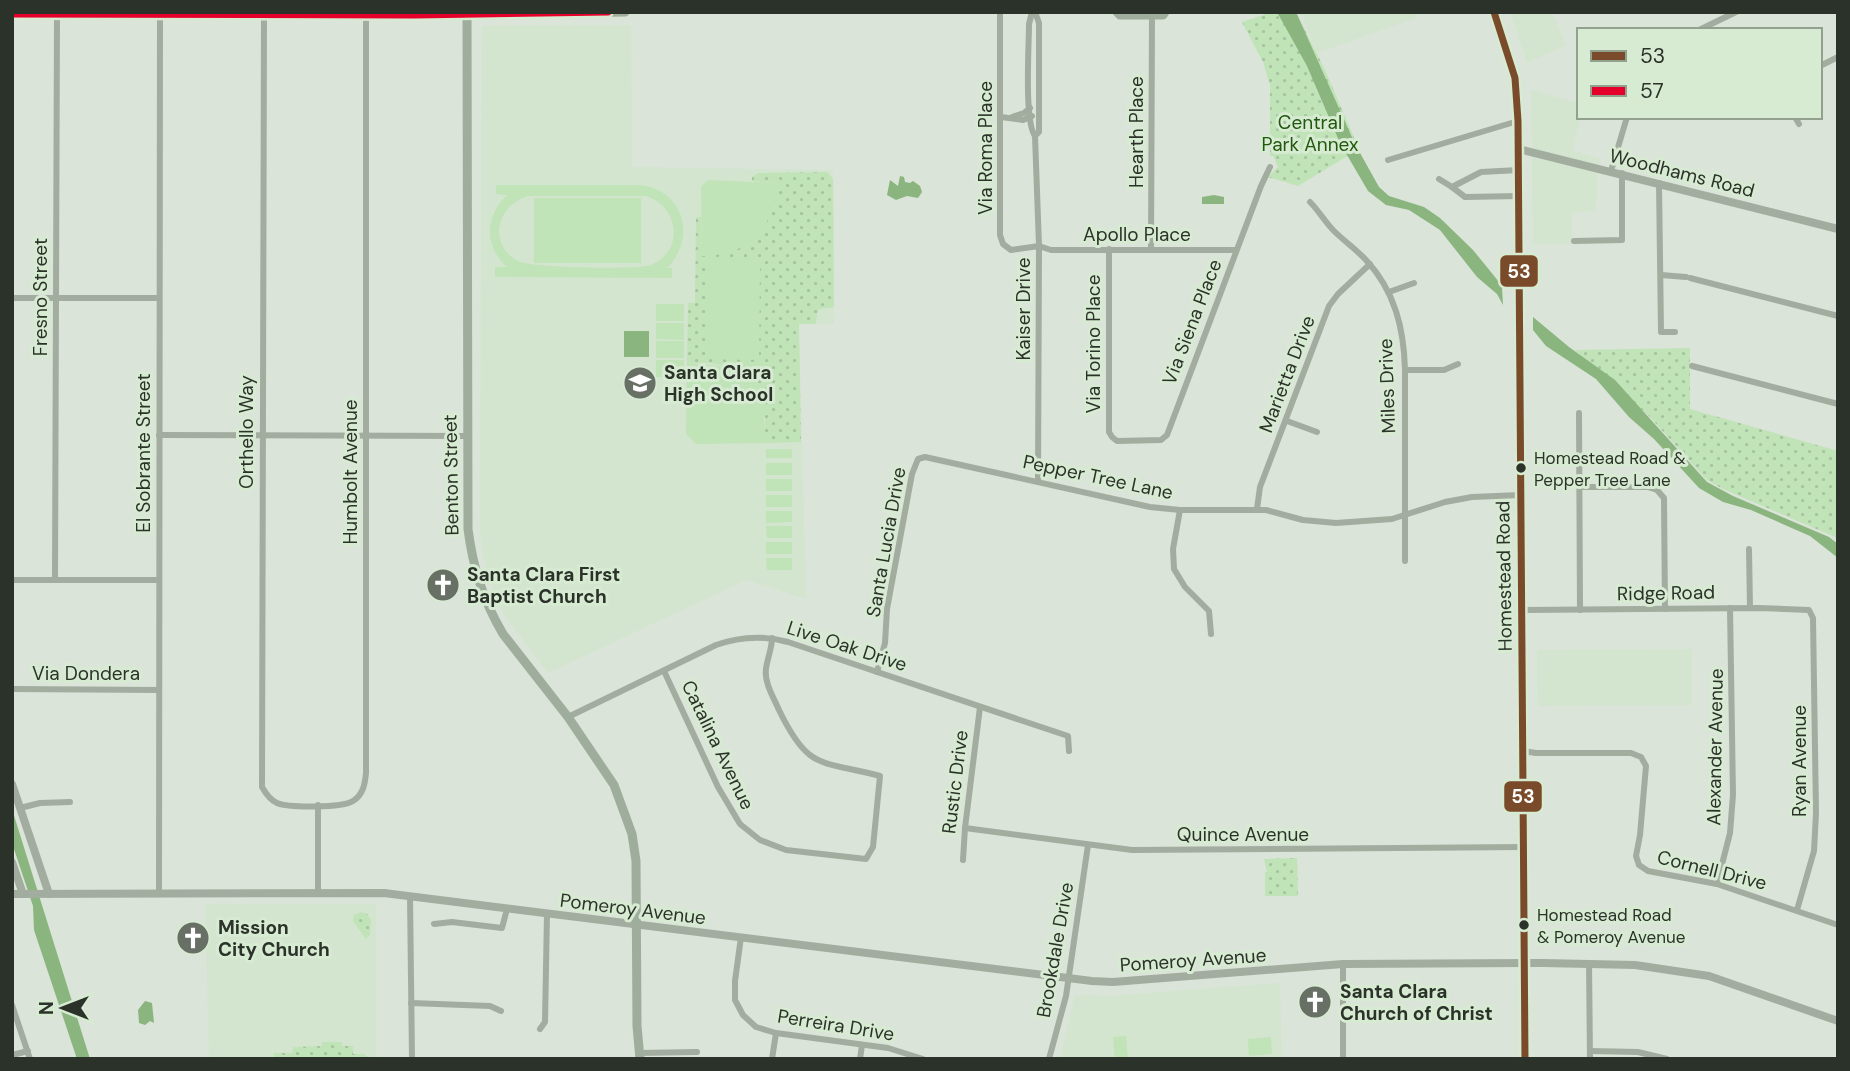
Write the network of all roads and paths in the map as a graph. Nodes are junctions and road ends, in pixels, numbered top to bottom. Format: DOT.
graph roads {
  1 [pos="625,12"];
  2 [pos="1000,12"];
  3 [pos="1034,12"];
  4 [pos="1117,12"];
  5 [pos="1165,12"];
  6 [pos="1494,12"];
  7 [pos="1736,12"];
  8 [pos="13,13"];
  9 [pos="160,13"];
  10 [pos="467,13"];
  11 [pos="57,14"];
  12 [pos="1153,14"];
  13 [pos="264,15"];
  14 [pos="366,15"];
  15 [pos="1722,15"];
  16 [pos="1702,28"];
  17 [pos="1838,57"];
  18 [pos="1822,65"];
  19 [pos="1030,108"];
  20 [pos="1039,112"];
  21 [pos="1001,117"];
  22 [pos="1012,117"];
  23 [pos="1030,117"];
  24 [pos="1626,119"];
  25 [pos="1518,121"];
  26 [pos="1035,136"];
  27 [pos="1518,149"];
  28 [pos="1388,160"];
  29 [pos="1270,167"];
  30 [pos="1519,170"];
  31 [pos="1611,170"];
  32 [pos="1622,173"];
  33 [pos="1438,179"];
  34 [pos="1659,183"];
  35 [pos="1452,187"];
  36 [pos="1519,196"];
  37 [pos="1310,202"];
  38 [pos="1838,229"];
  39 [pos="1574,241"];
  40 [pos="1039,246"];
  41 [pos="1109,250"];
  42 [pos="1151,250"];
  43 [pos="1236,250"];
  44 [pos="1370,264"];
  45 [pos="1661,275"];
  46 [pos="1414,283"];
  47 [pos="1389,292"];
  48 [pos="12,298"];
  49 [pos="56,298"];
  50 [pos="159,298"];
  51 [pos="1838,316"];
  52 [pos="1675,332"];
  53 [pos="1458,364"];
  54 [pos="1692,366"];
  55 [pos="1405,370"];
  56 [pos="1838,404"];
  57 [pos="1578,413"];
  58 [pos="1286,421"];
  59 [pos="1317,432"];
  60 [pos="159,435"];
  61 [pos="262,435"];
  62 [pos="366,435"];
  63 [pos="467,436"];
  64 [pos="1112,437"];
  65 [pos="918,458"];
  66 [pos="1038,481"];
  67 [pos="1580,487"];
  68 [pos="1520,495"];
  69 [pos="1257,509"];
  70 [pos="1180,510"];
  71 [pos="1405,515"];
  72 [pos="1749,549"];
  73 [pos="1405,561"];
  74 [pos="12,580"];
  75 [pos="55,580"];
  76 [pos="159,580"];
  77 [pos="1730,608"];
  78 [pos="1750,608"];
  79 [pos="1665,609"];
  80 [pos="1522,610"];
  81 [pos="1580,610"];
  82 [pos="1809,610"];
  83 [pos="1211,634"];
  84 [pos="772,638"];
  85 [pos="664,671"];
  86 [pos="877,672"];
  87 [pos="12,689"];
  88 [pos="159,690"];
  89 [pos="980,707"];
  90 [pos="568,717"];
  91 [pos="1069,751"];
  92 [pos="1523,751"];
  93 [pos="12,784"];
  94 [pos="71,802"];
  95 [pos="318,805"];
  96 [pos="20,807"];
  97 [pos="965,828"];
  98 [pos="1088,845"];
  99 [pos="1524,847"];
  100 [pos="963,860"];
  101 [pos="12,862"];
  102 [pos="1717,884"];
  103 [pos="12,894"];
  104 [pos="48,894"];
  105 [pos="159,894"];
  106 [pos="318,894"];
  107 [pos="26,895"];
  108 [pos="410,895"];
  109 [pos="507,909"];
  110 [pos="1797,910"];
  111 [pos="547,914"];
  112 [pos="434,924"];
  113 [pos="636,924"];
  114 [pos="1838,925"];
  115 [pos="741,937"];
  116 [pos="1525,963"];
  117 [pos="1589,963"];
  118 [pos="1343,964"];
  119 [pos="1069,980"];
  120 [pos="411,1003"];
  121 [pos="12,1005"];
  122 [pos="501,1011"];
  123 [pos="1838,1021"];
  124 [pos="540,1030"];
  125 [pos="776,1033"];
  126 [pos="862,1045"];
  127 [pos="27,1051"];
  128 [pos="696,1052"];
  129 [pos="12,1055"];
  130 [pos="1590,1055"];
  131 [pos="639,1056"];
  132 [pos="30,1059"];
  133 [pos="412,1059"];
  134 [pos="772,1059"];
  135 [pos="860,1059"];
  136 [pos="923,1059"];
  137 [pos="1049,1059"];
  138 [pos="1343,1059"];
  139 [pos="1525,1059"];
  140 [pos="1667,1059"];
  1 -- 10 [label="main road"];
  2 -- 21 [label="street, Via Roma Place"];
  3 -- 19 [label="street, Kaiser Drive"];
  3 -- 20 [label="street, Kaiser Drive"];
  4 -- 12 [label="main road"];
  5 -- 12 [label="main road"];
  6 -- 25 [label="main road, Homestead Road"];
  7 -- 15 [label="street"];
  8 -- 11 [label="main road"];
  9 -- 11 [label="main road"];
  9 -- 13 [label="main road"];
  9 -- 50 [label="street, El Sobrante Street"];
  10 -- 14 [label="main road"];
  10 -- 63 [label="main road, Benton Street"];
  11 -- 49 [label="street, Fresno Street"];
  12 -- 42 [label="street, Hearth Place"];
  13 -- 14 [label="main road"];
  13 -- 61 [label="street, Orthello Way"];
  14 -- 62 [label="street, Humbolt Avenue"];
  15 -- 16 [label="street"];
  17 -- 18 [label="street"];
  19 -- 22 [label="street"];
  19 -- 23 [label="street, Kaiser Drive"];
  20 -- 23 [label="street"];
  20 -- 26 [label="street, Kaiser Drive"];
  21 -- 22 [label="street"];
  21 -- 40 [label="street, Via Roma Place"];
  22 -- 23 [label="street"];
  23 -- 26 [label="street, Kaiser Drive"];
  24 -- 31 [label="street"];
  25 -- 27 [label="main road, Homestead Road"];
  25 -- 28 [label="street"];
  26 -- 40 [label="street, Kaiser Drive"];
  27 -- 30 [label="main road, Homestead Road"];
  27 -- 31 [label="street, Woodhams Road"];
  29 -- 43 [label="street, Via Siena Place"];
  30 -- 35 [label="street"];
  30 -- 36 [label="main road, Homestead Road"];
  31 -- 32 [label="street, Woodhams Road"];
  32 -- 34 [label="street, Woodhams Road"];
  32 -- 39 [label="street"];
  33 -- 35 [label="street"];
  34 -- 38 [label="street, Woodhams Road"];
  34 -- 45 [label="street"];
  35 -- 36 [label="street"];
  36 -- 68 [label="main road, Homestead Road"];
  37 -- 44 [label="street, Miles Drive"];
  40 -- 41 [label="street, Apollo Place"];
  40 -- 66 [label="street, Kaiser Drive"];
  41 -- 42 [label="street, Apollo Place"];
  41 -- 64 [label="street, Via Torino Place"];
  42 -- 43 [label="street, Apollo Place"];
  43 -- 64 [label="street, Via Siena Place"];
  44 -- 47 [label="street, Miles Drive"];
  44 -- 58 [label="street, Marietta Drive"];
  45 -- 51 [label="street"];
  45 -- 52 [label="street"];
  46 -- 47 [label="street"];
  47 -- 55 [label="street, Miles Drive"];
  48 -- 49 [label="street"];
  49 -- 50 [label="street"];
  49 -- 75 [label="street, Fresno Street"];
  50 -- 60 [label="street, El Sobrante Street"];
  53 -- 55 [label="street"];
  54 -- 56 [label="street"];
  55 -- 71 [label="street, Miles Drive"];
  57 -- 67 [label="street"];
  58 -- 59 [label="street"];
  58 -- 69 [label="street, Marietta Drive"];
  60 -- 61 [label="street"];
  60 -- 76 [label="street, El Sobrante Street"];
  61 -- 62 [label="street"];
  61 -- 95 [label="street, Orthello Way"];
  62 -- 63 [label="street"];
  62 -- 95 [label="street, Humbolt Avenue"];
  63 -- 90 [label="main road, Benton Street"];
  65 -- 66 [label="street, Pepper Tree Lane"];
  65 -- 86 [label="street, Santa Lucia Drive"];
  66 -- 70 [label="street, Pepper Tree Lane"];
  67 -- 79 [label="street"];
  67 -- 81 [label="street"];
  68 -- 71 [label="street, Pepper Tree Lane"];
  68 -- 80 [label="main road, Homestead Road"];
  69 -- 70 [label="street, Pepper Tree Lane"];
  69 -- 71 [label="street, Pepper Tree Lane"];
  70 -- 83 [label="street"];
  71 -- 73 [label="street, Miles Drive"];
  72 -- 78 [label="street"];
  74 -- 75 [label="street"];
  75 -- 76 [label="street"];
  76 -- 88 [label="street, El Sobrante Street"];
  77 -- 78 [label="street, Ridge Road"];
  77 -- 79 [label="street, Ridge Road"];
  77 -- 102 [label="street, Alexander Avenue"];
  78 -- 82 [label="street, Ridge Road"];
  79 -- 81 [label="street, Ridge Road"];
  80 -- 81 [label="street, Ridge Road"];
  80 -- 92 [label="main road, Homestead Road"];
  82 -- 110 [label="street, Ryan Avenue"];
  84 -- 85 [label="street, Live Oak Drive"];
  84 -- 85 [label="street, Catalina Avenue"];
  84 -- 86 [label="street, Live Oak Drive"];
  85 -- 90 [label="street, Live Oak Drive"];
  86 -- 89 [label="street, Live Oak Drive"];
  87 -- 88 [label="street, Via Dondera"];
  88 -- 105 [label="street, El Sobrante Street"];
  89 -- 91 [label="street, Live Oak Drive"];
  89 -- 97 [label="street, Rustic Drive"];
  90 -- 113 [label="main road, Benton Street"];
  92 -- 99 [label="main road, Homestead Road"];
  92 -- 102 [label="street, Cornell Drive"];
  93 -- 96 [label="street"];
  94 -- 96 [label="street"];
  95 -- 106 [label="street"];
  96 -- 104 [label="street"];
  97 -- 98 [label="street, Quince Avenue"];
  97 -- 100 [label="street, Rustic Drive"];
  98 -- 99 [label="street, Quince Avenue"];
  98 -- 119 [label="street, Brookdale Drive"];
  99 -- 116 [label="main road, Homestead Road"];
  101 -- 107 [label="street"];
  102 -- 110 [label="street, Cornell Drive"];
  103 -- 107 [label="street, Pomeroy Avenue"];
  104 -- 105 [label="street, Pomeroy Avenue"];
  104 -- 107 [label="street, Pomeroy Avenue"];
  105 -- 106 [label="street, Pomeroy Avenue"];
  106 -- 108 [label="street, Pomeroy Avenue"];
  108 -- 109 [label="street, Pomeroy Avenue"];
  108 -- 120 [label="street"];
  109 -- 111 [label="street, Pomeroy Avenue"];
  109 -- 112 [label="street"];
  110 -- 114 [label="street, Cornell Drive"];
  111 -- 113 [label="street, Pomeroy Avenue"];
  111 -- 124 [label="street, Pomeroy Avenue"];
  113 -- 115 [label="street, Pomeroy Avenue"];
  113 -- 131 [label="main road, Benton Street"];
  115 -- 119 [label="street, Pomeroy Avenue"];
  115 -- 125 [label="street, Perreira Drive"];
  116 -- 117 [label="street, Pomeroy Avenue"];
  116 -- 118 [label="street, Pomeroy Avenue"];
  116 -- 139 [label="main road, Homestead Road"];
  117 -- 123 [label="street, Pomeroy Avenue"];
  117 -- 130 [label="street"];
  118 -- 119 [label="street, Pomeroy Avenue"];
  118 -- 138 [label="street"];
  119 -- 137 [label="street, Brookdale Drive"];
  120 -- 122 [label="street"];
  120 -- 133 [label="street"];
  121 -- 127 [label="street"];
  125 -- 126 [label="street, Perreira Drive"];
  125 -- 134 [label="street"];
  126 -- 135 [label="street"];
  126 -- 136 [label="street, Perreira Drive"];
  127 -- 129 [label="street"];
  127 -- 132 [label="street"];
  128 -- 131 [label="street"];
  130 -- 140 [label="street"];
}
